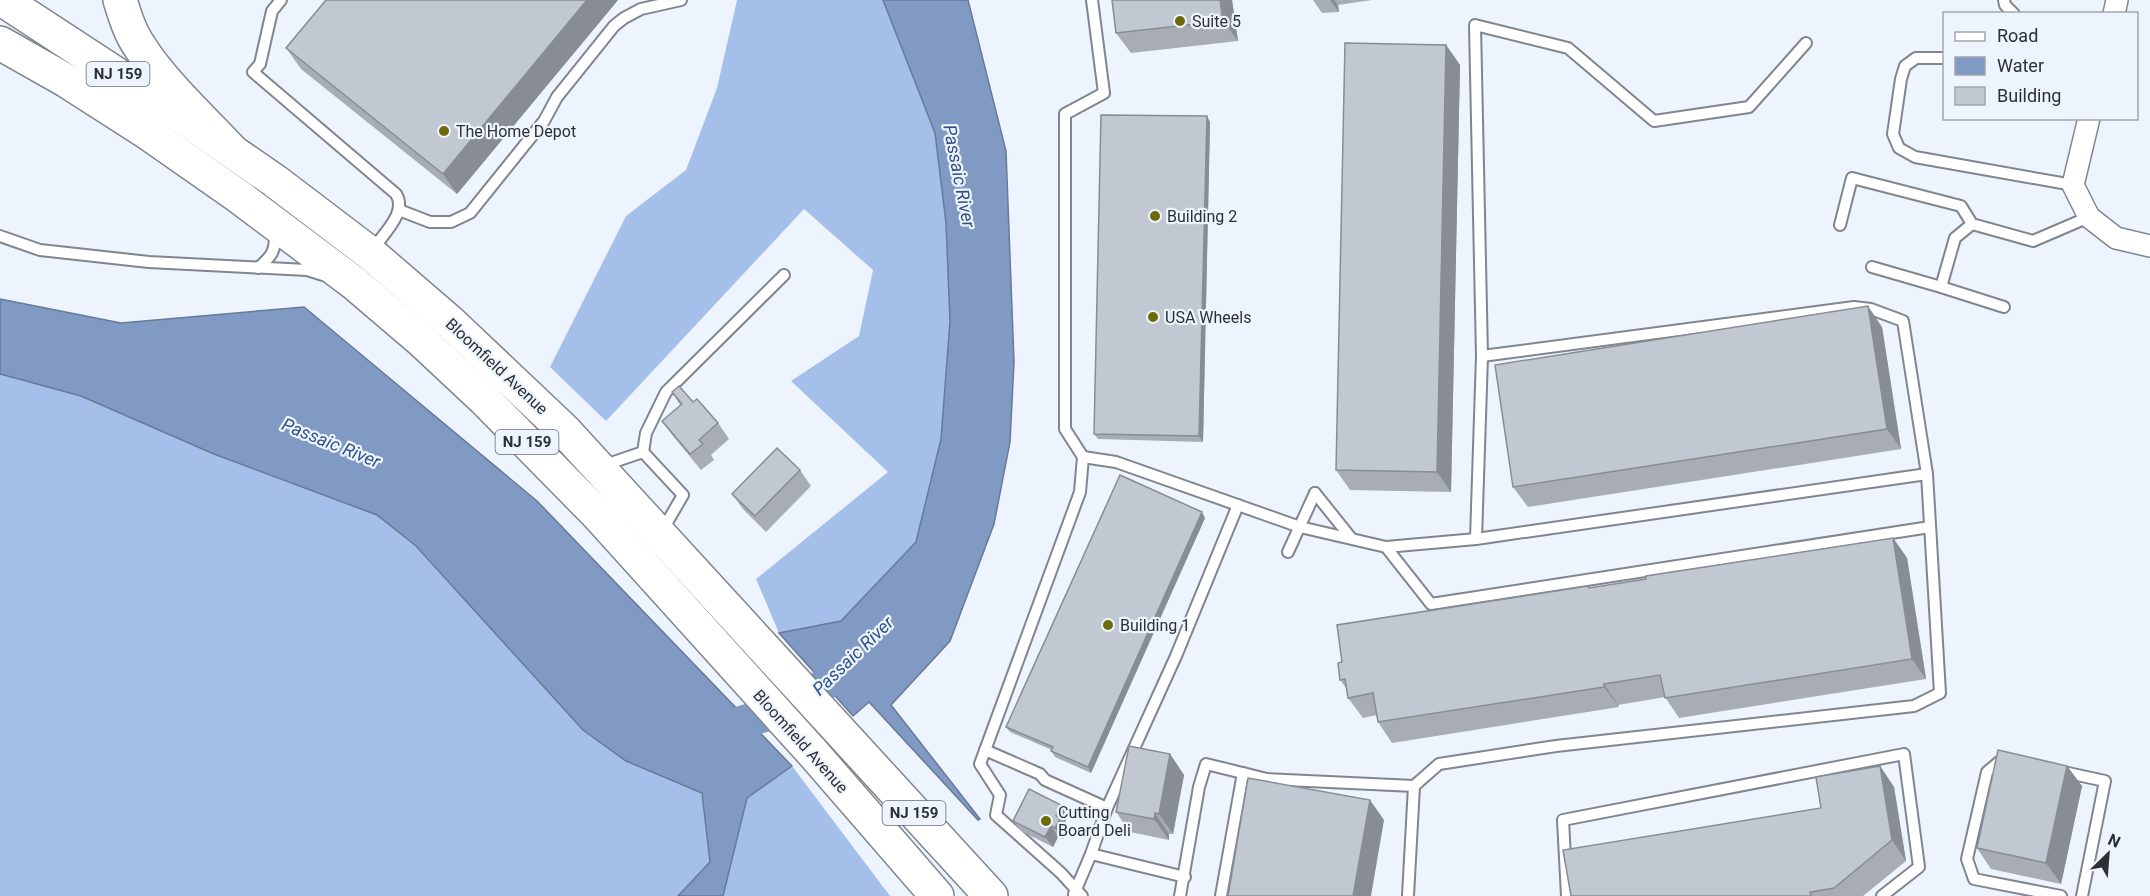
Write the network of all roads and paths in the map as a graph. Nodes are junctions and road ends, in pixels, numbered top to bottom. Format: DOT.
graph roads {
  1 [pos="3,0"];
  2 [pos="120,0"];
  3 [pos="281,0"];
  4 [pos="681,0"];
  5 [pos="1092,0"];
  6 [pos="0,43"];
  7 [pos="1806,43"];
  8 [pos="1943,58"];
  9 [pos="2089,120"];
  10 [pos="232,151"];
  11 [pos="2073,184"];
  12 [pos="399,210"];
  13 [pos="2089,217"];
  14 [pos="270,220"];
  15 [pos="1972,224"];
  16 [pos="1840,225"];
  17 [pos="0,236"];
  18 [pos="2150,246"];
  19 [pos="370,254"];
  20 [pos="258,267"];
  21 [pos="1872,267"];
  22 [pos="784,275"];
  23 [pos="354,283"];
  24 [pos="1941,287"];
  25 [pos="2004,307"];
  26 [pos="1482,356"];
  27 [pos="643,452"];
  28 [pos="1083,457"];
  29 [pos="599,467"];
  30 [pos="1927,474"];
  31 [pos="1238,505"];
  32 [pos="1300,527"];
  33 [pos="1930,527"];
  34 [pos="660,534"];
  35 [pos="1351,538"];
  36 [pos="1476,539"];
  37 [pos="1386,547"];
  38 [pos="1288,552"];
  39 [pos="985,750"];
  40 [pos="2013,761"];
  41 [pos="2047,768"];
  42 [pos="1243,773"];
  43 [pos="1414,786"];
  44 [pos="1107,808"];
  45 [pos="1091,854"];
  46 [pos="1185,877"];
  47 [pos="1077,894"];
  48 [pos="936,896"];
  49 [pos="991,896"];
  50 [pos="1180,896"];
  51 [pos="1221,896"];
  52 [pos="1408,896"];
  53 [pos="1567,896"];
  54 [pos="1882,896"];
  55 [pos="2061,896"];
  56 [pos="2082,896"];
  1 -- 10 [label="main road, Bloomfield Avenue / NJ 159"];
  2 -- 10 [label="main road"];
  3 -- 12 [label="lane"];
  4 -- 12 [label="lane"];
  5 -- 28 [label="lane"];
  6 -- 14 [label="main road, Bloomfield Avenue / NJ 159"];
  7 -- 26 [label="lane"];
  8 -- 11 [label="lane"];
  9 -- 11 [label="street"];
  10 -- 19 [label="main road, Bloomfield Avenue / NJ 159"];
  11 -- 13 [label="street"];
  12 -- 19 [label="lane"];
  13 -- 15 [label="lane"];
  13 -- 18 [label="street"];
  14 -- 20 [label="lane"];
  14 -- 23 [label="main road, Bloomfield Avenue / NJ 159"];
  15 -- 16 [label="lane"];
  15 -- 24 [label="lane"];
  17 -- 20 [label="lane"];
  19 -- 23 [label="main road"];
  19 -- 29 [label="main road, Bloomfield Avenue / NJ 159"];
  20 -- 23 [label="lane"];
  21 -- 24 [label="lane"];
  22 -- 27 [label="lane"];
  23 -- 48 [label="main road, Bloomfield Avenue / NJ 159"];
  24 -- 25 [label="lane"];
  26 -- 30 [label="lane"];
  26 -- 36 [label="lane"];
  27 -- 29 [label="lane"];
  27 -- 34 [label="lane"];
  28 -- 31 [label="lane"];
  28 -- 39 [label="lane"];
  29 -- 34 [label="main road, Bloomfield Avenue / NJ 159"];
  30 -- 33 [label="lane"];
  30 -- 36 [label="lane"];
  31 -- 32 [label="lane"];
  31 -- 44 [label="lane"];
  32 -- 35 [label="lane"];
  32 -- 35 [label="lane"];
  32 -- 38 [label="lane"];
  33 -- 37 [label="lane"];
  33 -- 43 [label="lane"];
  34 -- 49 [label="main road, Bloomfield Avenue / NJ 159"];
  35 -- 37 [label="lane"];
  36 -- 37 [label="lane"];
  39 -- 44 [label="lane"];
  39 -- 47 [label="lane"];
  40 -- 55 [label="lane"];
  41 -- 56 [label="lane"];
  42 -- 43 [label="lane"];
  42 -- 46 [label="lane"];
  42 -- 51 [label="lane"];
  43 -- 52 [label="lane"];
  44 -- 45 [label="lane"];
  45 -- 46 [label="lane"];
  45 -- 47 [label="lane"];
  46 -- 50 [label="lane"];
  53 -- 54 [label="lane"];
}
